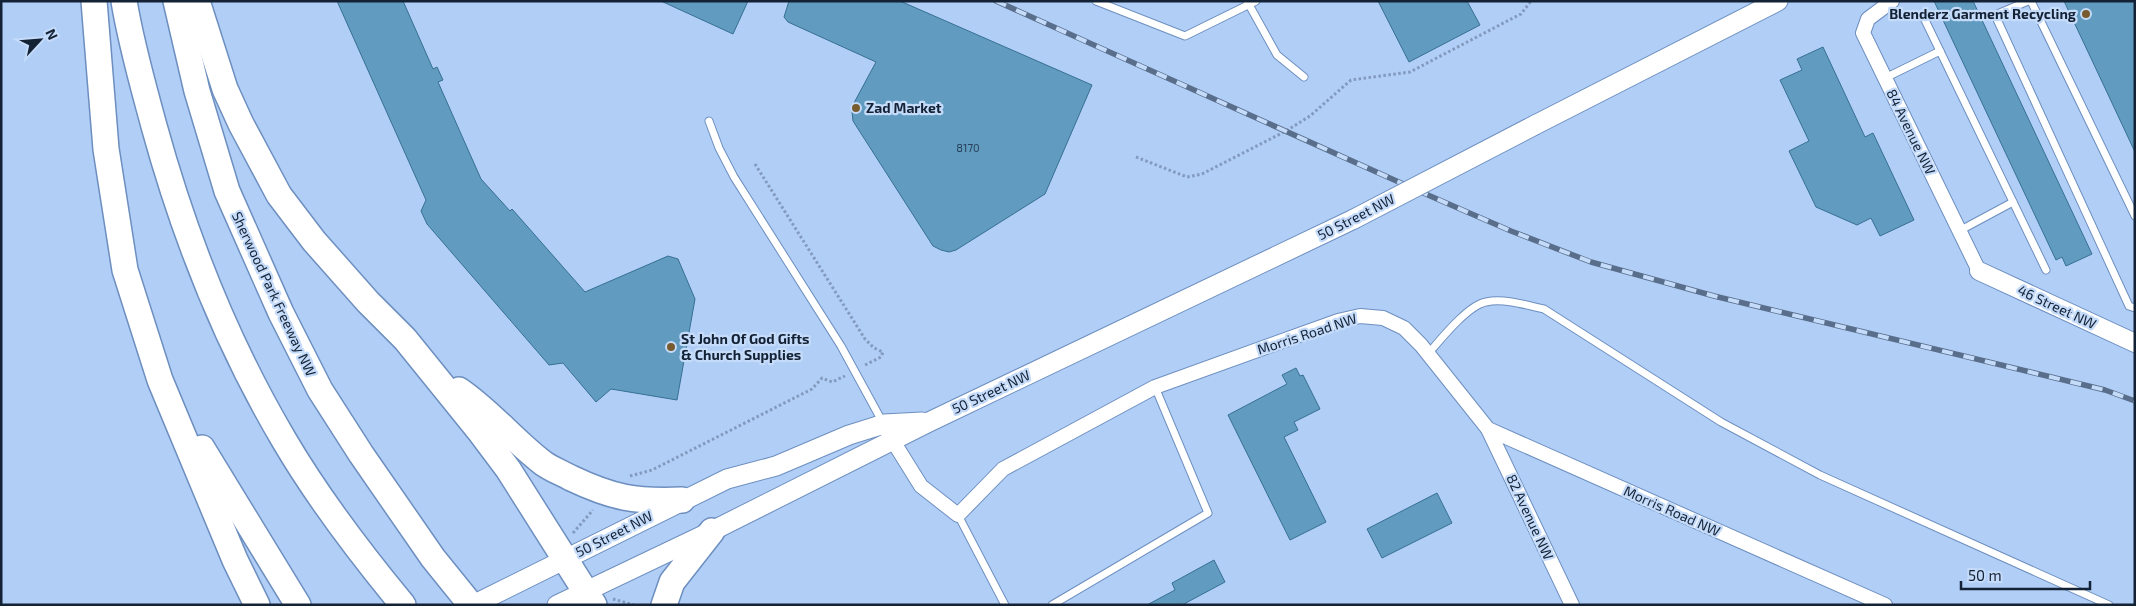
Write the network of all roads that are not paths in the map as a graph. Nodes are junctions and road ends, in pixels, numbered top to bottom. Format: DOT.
graph roads {
  1 [pos="94,1"];
  2 [pos="124,1"];
  3 [pos="176,1"];
  4 [pos="198,1"];
  5 [pos="1096,1"];
  6 [pos="1256,1"];
  7 [pos="1778,1"];
  8 [pos="1892,1"];
  9 [pos="2029,1"];
  10 [pos="1248,3"];
  11 [pos="1924,18"];
  12 [pos="1940,51"];
  13 [pos="1304,77"];
  14 [pos="1885,78"];
  15 [pos="709,121"];
  16 [pos="2012,202"];
  17 [pos="2135,216"];
  18 [pos="1959,231"];
  19 [pos="2046,270"];
  20 [pos="1978,271"];
  21 [pos="2135,308"];
  22 [pos="2135,343"];
  23 [pos="1428,354"];
  24 [pos="431,371"];
  25 [pos="160,380"];
  26 [pos="1155,386"];
  27 [pos="1488,429"];
  28 [pos="888,432"];
  29 [pos="682,500"];
  30 [pos="958,515"];
  31 [pos="712,531"];
  32 [pos="564,559"];
  33 [pos="589,598"];
  34 [pos="258,605"];
  35 [pos="298,605"];
  36 [pos="404,605"];
  37 [pos="472,605"];
  38 [pos="557,605"];
  39 [pos="664,605"];
  40 [pos="1005,605"];
  41 [pos="1052,605"];
  42 [pos="1572,605"];
  43 [pos="1884,605"];
  44 [pos="2109,605"];
  1 -- 25 [label="highway"];
  2 -- 36 [label="highway"];
  3 -- 37 [label="highway, Sherwood Park Freeway NW"];
  4 -- 24 [label="highway"];
  5 -- 10 [label="lane"];
  6 -- 10 [label="lane"];
  7 -- 28 [label="main road, 50 Street NW, bridge"];
  8 -- 14 [label="street, 84 Avenue NW"];
  9 -- 17 [label="lane"];
  9 -- 21 [label="lane"];
  10 -- 13 [label="lane"];
  11 -- 12 [label="lane"];
  12 -- 14 [label="lane"];
  12 -- 16 [label="lane"];
  14 -- 18 [label="street, 84 Avenue NW"];
  15 -- 28 [label="lane"];
  16 -- 18 [label="lane"];
  16 -- 19 [label="lane"];
  18 -- 20 [label="street, 84 Avenue NW"];
  20 -- 22 [label="street, 46 Street NW"];
  23 -- 26 [label="street, Morris Road NW"];
  23 -- 27 [label="street, Morris Road NW"];
  23 -- 44 [label="lane"];
  24 -- 29 [label="highway"];
  24 -- 32 [label="highway"];
  25 -- 34 [label="highway"];
  25 -- 35 [label="highway"];
  26 -- 30 [label="street, Morris Road NW"];
  26 -- 41 [label="lane"];
  27 -- 42 [label="street, 82 Avenue NW"];
  27 -- 43 [label="street, Morris Road NW"];
  28 -- 29 [label="main road, 50 Street NW"];
  28 -- 30 [label="street"];
  28 -- 31 [label="main road, 50 Street NW"];
  29 -- 32 [label="main road, 50 Street NW"];
  30 -- 40 [label="lane"];
  31 -- 33 [label="main road, 50 Street NW"];
  31 -- 39 [label="highway"];
  32 -- 33 [label="highway"];
  32 -- 37 [label="main road, 50 Street NW"];
  33 -- 38 [label="main road, 50 Street NW"];
}
